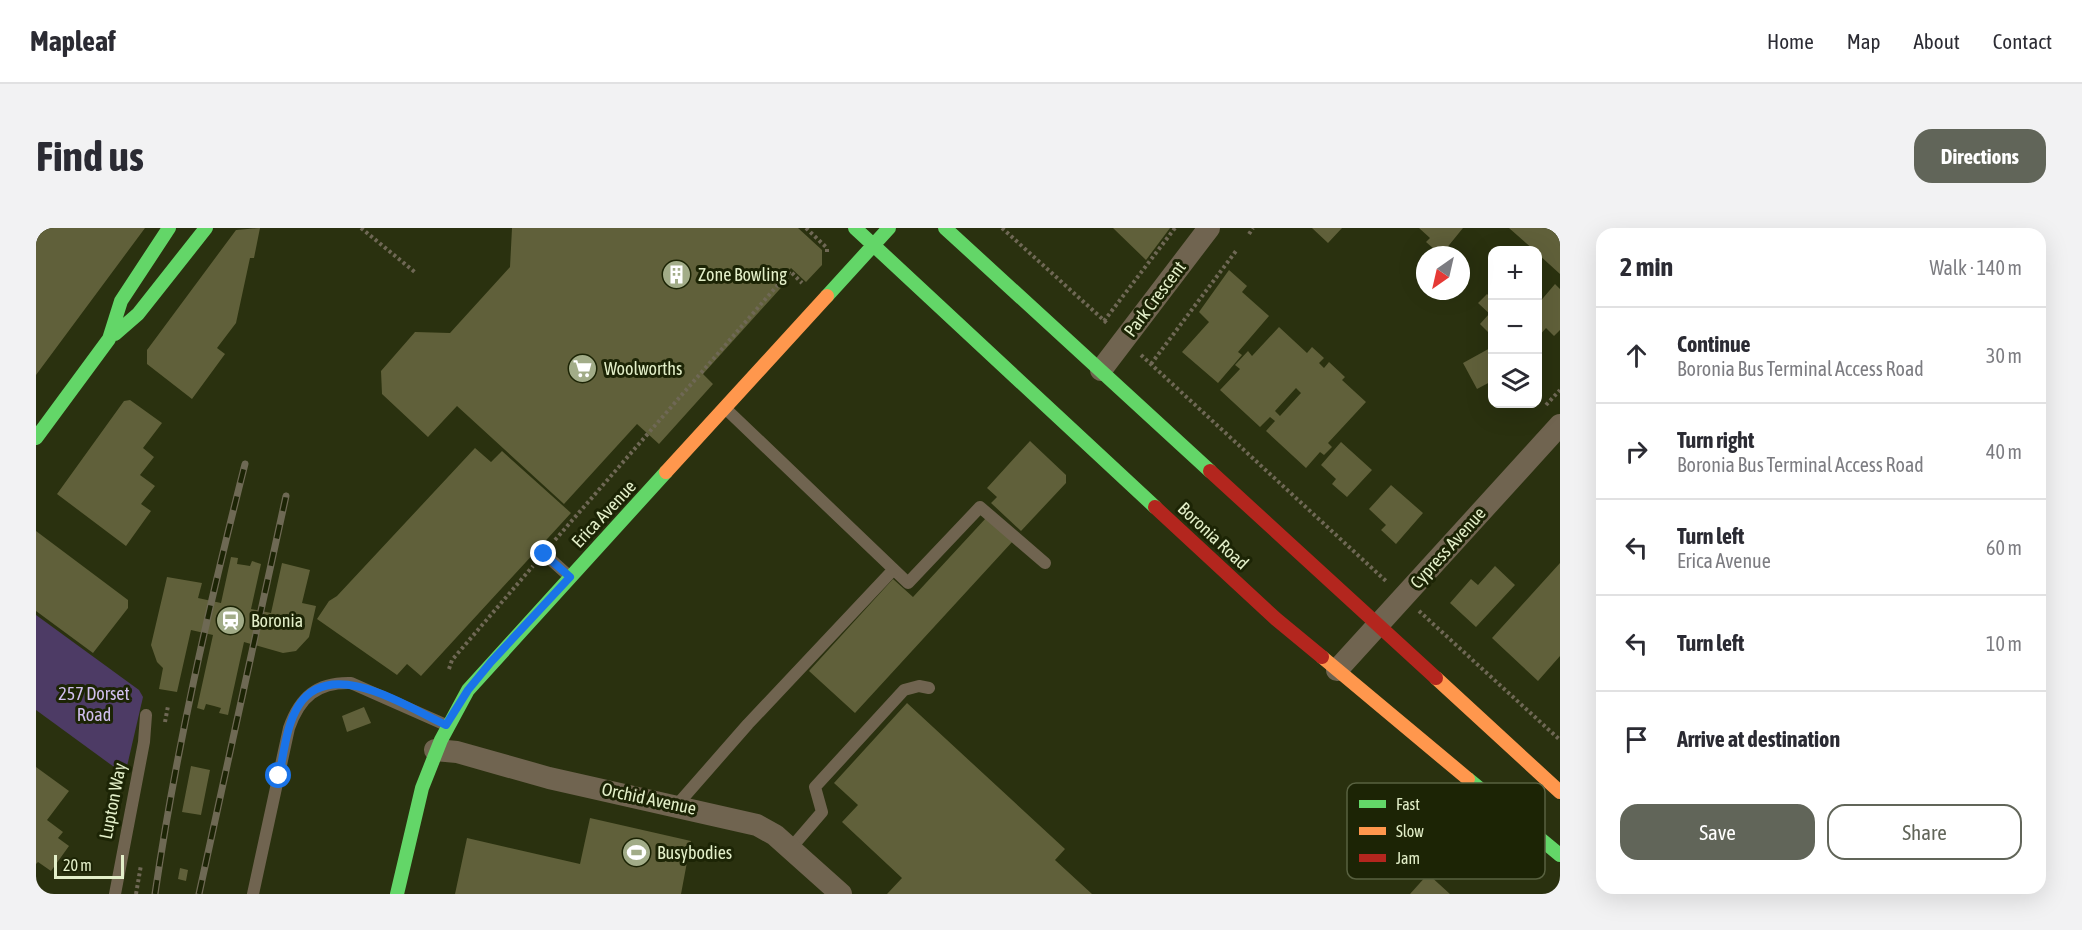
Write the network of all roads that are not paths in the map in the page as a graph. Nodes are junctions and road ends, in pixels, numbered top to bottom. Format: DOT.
graph roads {
  1 [pos="169,228"];
  2 [pos="206,228"];
  3 [pos="855,228"];
  4 [pos="889,228"];
  5 [pos="945,228"];
  6 [pos="1209,228"];
  7 [pos="873,244"];
  8 [pos="109,339"];
  9 [pos="1101,370"];
  10 [pos="725,408"];
  11 [pos="1560,425"];
  12 [pos="36,438"];
  13 [pos="541,551"];
  14 [pos="1045,563"];
  15 [pos="893,570"];
  16 [pos="570,577"];
  17 [pos="1377,626"];
  18 [pos="1337,670"];
  19 [pos="929,688"];
  20 [pos="146,715"];
  21 [pos="446,725"];
  22 [pos="435,750"];
  23 [pos="1473,783"];
  24 [pos="1560,792"];
  25 [pos="677,805"];
  26 [pos="1545,843"];
  27 [pos="791,848"];
  28 [pos="1560,855"];
  29 [pos="115,894"];
  30 [pos="253,894"];
  31 [pos="397,894"];
  32 [pos="841,894"];
  1 -- 8 [label="main road"];
  2 -- 8 [label="main road"];
  3 -- 7 [label="main road, Boronia Road"];
  4 -- 7 [label="main road, Erica Avenue"];
  5 -- 9 [label="main road"];
  6 -- 9 [label="street, Park Crescent"];
  7 -- 10 [label="main road, Erica Avenue"];
  7 -- 18 [label="main road, Boronia Road"];
  8 -- 12 [label="main road"];
  9 -- 17 [label="main road"];
  10 -- 15 [label="lane"];
  10 -- 16 [label="main road, Erica Avenue"];
  11 -- 17 [label="street, Cypress Avenue"];
  13 -- 16 [label="lane"];
  14 -- 15 [label="lane"];
  15 -- 25 [label="lane"];
  16 -- 21 [label="main road, Erica Avenue"];
  17 -- 18 [label="street, Cypress Avenue"];
  17 -- 24 [label="main road"];
  18 -- 23 [label="main road, Boronia Road"];
  19 -- 27 [label="lane"];
  20 -- 29 [label="lane, Lupton Way"];
  21 -- 22 [label="main road, Erica Avenue"];
  21 -- 30 [label="lane"];
  22 -- 25 [label="street, Orchid Avenue"];
  22 -- 31 [label="main road, Erica Avenue"];
  25 -- 27 [label="street, Orchid Avenue"];
  26 -- 28 [label="main road, Boronia Road"];
  27 -- 32 [label="street, Orchid Avenue"];
}
